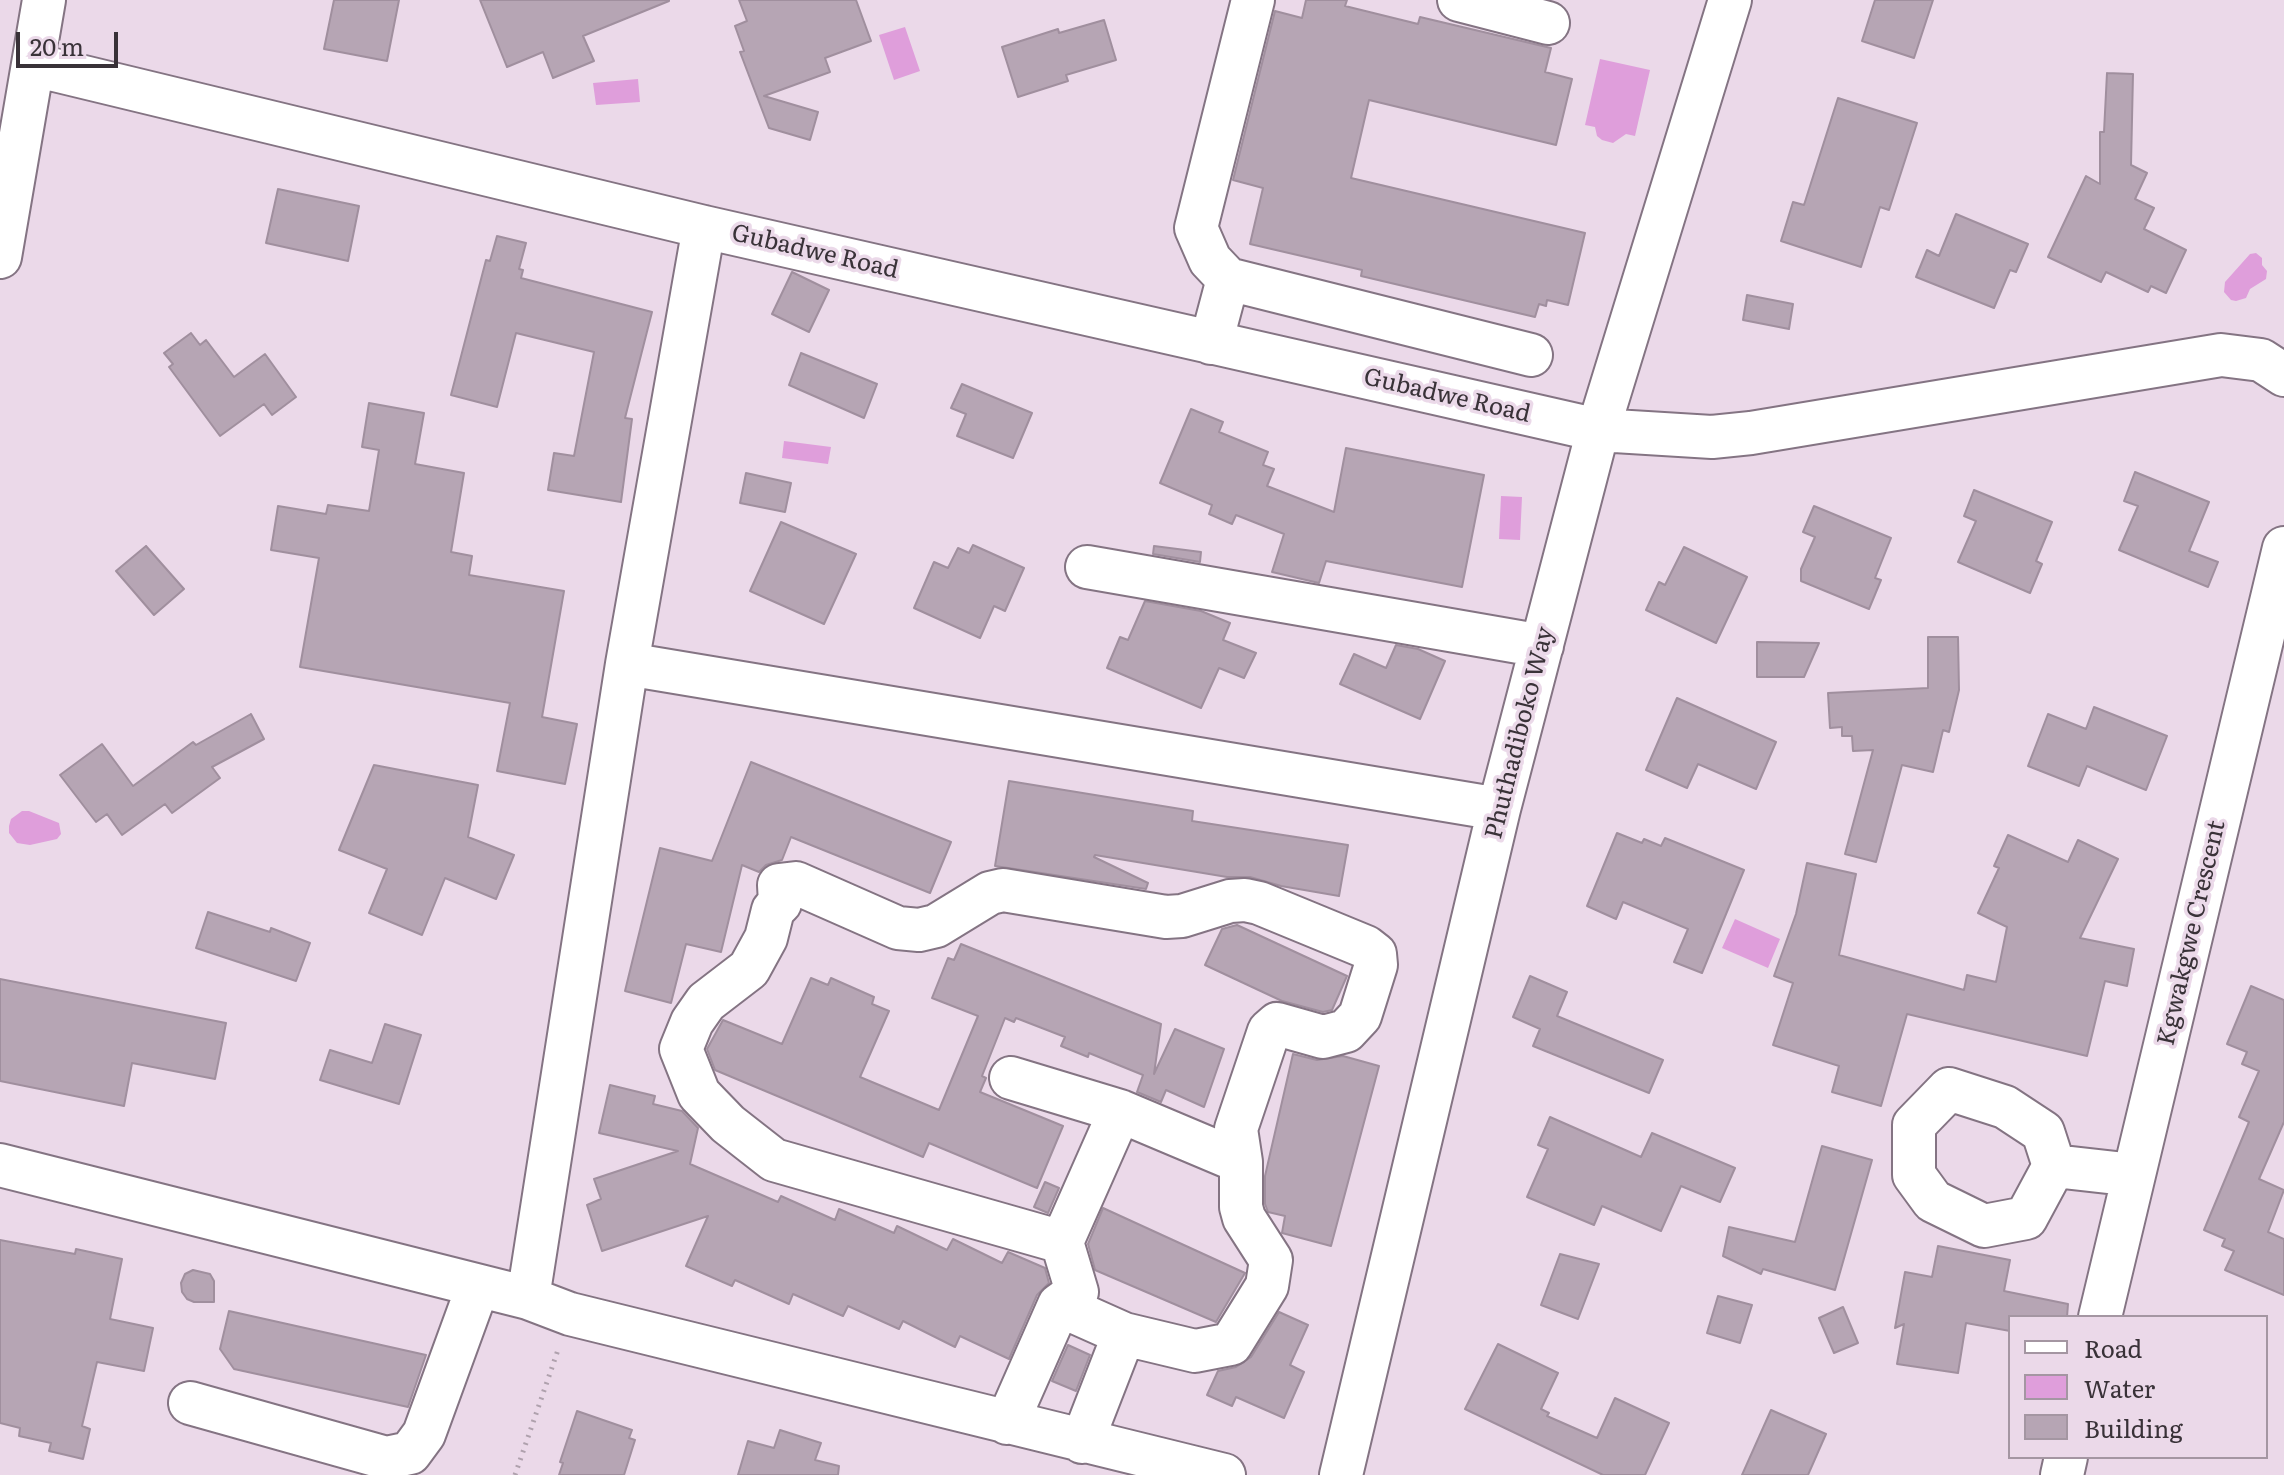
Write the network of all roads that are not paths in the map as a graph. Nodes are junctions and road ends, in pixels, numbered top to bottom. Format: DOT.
graph roads {
  1 [pos="44,0"];
  2 [pos="1253,0"];
  3 [pos="1459,0"];
  4 [pos="1730,0"];
  5 [pos="1548,23"];
  6 [pos="34,65"];
  7 [pos="704,227"];
  8 [pos="0,257"];
  9 [pos="1228,279"];
  10 [pos="1211,343"];
  11 [pos="1531,355"];
  12 [pos="2284,375"];
  13 [pos="1598,430"];
  14 [pos="2284,548"];
  15 [pos="1087,567"];
  16 [pos="1542,646"];
  17 [pos="627,664"];
  18 [pos="1499,809"];
  19 [pos="1011,1078"];
  20 [pos="1120,1111"];
  21 [pos="1241,1162"];
  22 [pos="0,1165"];
  23 [pos="2054,1166"];
  24 [pos="2134,1175"];
  25 [pos="1062,1242"];
  26 [pos="478,1286"];
  27 [pos="528,1298"];
  28 [pos="1059,1305"];
  29 [pos="2100,1315"];
  30 [pos="1124,1334"];
  31 [pos="190,1403"];
  32 [pos="1007,1423"];
  33 [pos="1082,1442"];
  34 [pos="1224,1475"];
  35 [pos="1341,1475"];
  1 -- 6 [label="street"];
  2 -- 9 [label="street"];
  3 -- 5 [label="street"];
  4 -- 13 [label="street, Phuthadiboko Way"];
  6 -- 7 [label="street, Gubadwe Road"];
  6 -- 8 [label="street"];
  7 -- 10 [label="street, Gubadwe Road"];
  7 -- 17 [label="street"];
  9 -- 10 [label="street"];
  9 -- 11 [label="street"];
  10 -- 13 [label="street, Gubadwe Road"];
  12 -- 13 [label="street"];
  13 -- 16 [label="street, Phuthadiboko Way"];
  14 -- 24 [label="street, Kgwakgwe Crescent"];
  15 -- 16 [label="street"];
  16 -- 18 [label="street, Phuthadiboko Way"];
  17 -- 18 [label="street"];
  17 -- 27 [label="street"];
  18 -- 35 [label="street, Phuthadiboko Way"];
  19 -- 20 [label="street"];
  20 -- 21 [label="street"];
  20 -- 25 [label="street"];
  21 -- 25 [label="street"];
  21 -- 30 [label="street"];
  22 -- 26 [label="street"];
  23 -- 24 [label="street"];
  24 -- 29 [label="street, Kgwakgwe Crescent"];
  25 -- 28 [label="street"];
  26 -- 27 [label="street"];
  26 -- 31 [label="street"];
  27 -- 32 [label="street"];
  28 -- 30 [label="street"];
  28 -- 32 [label="street"];
  30 -- 33 [label="street"];
  32 -- 33 [label="street"];
  33 -- 34 [label="street"];
}
